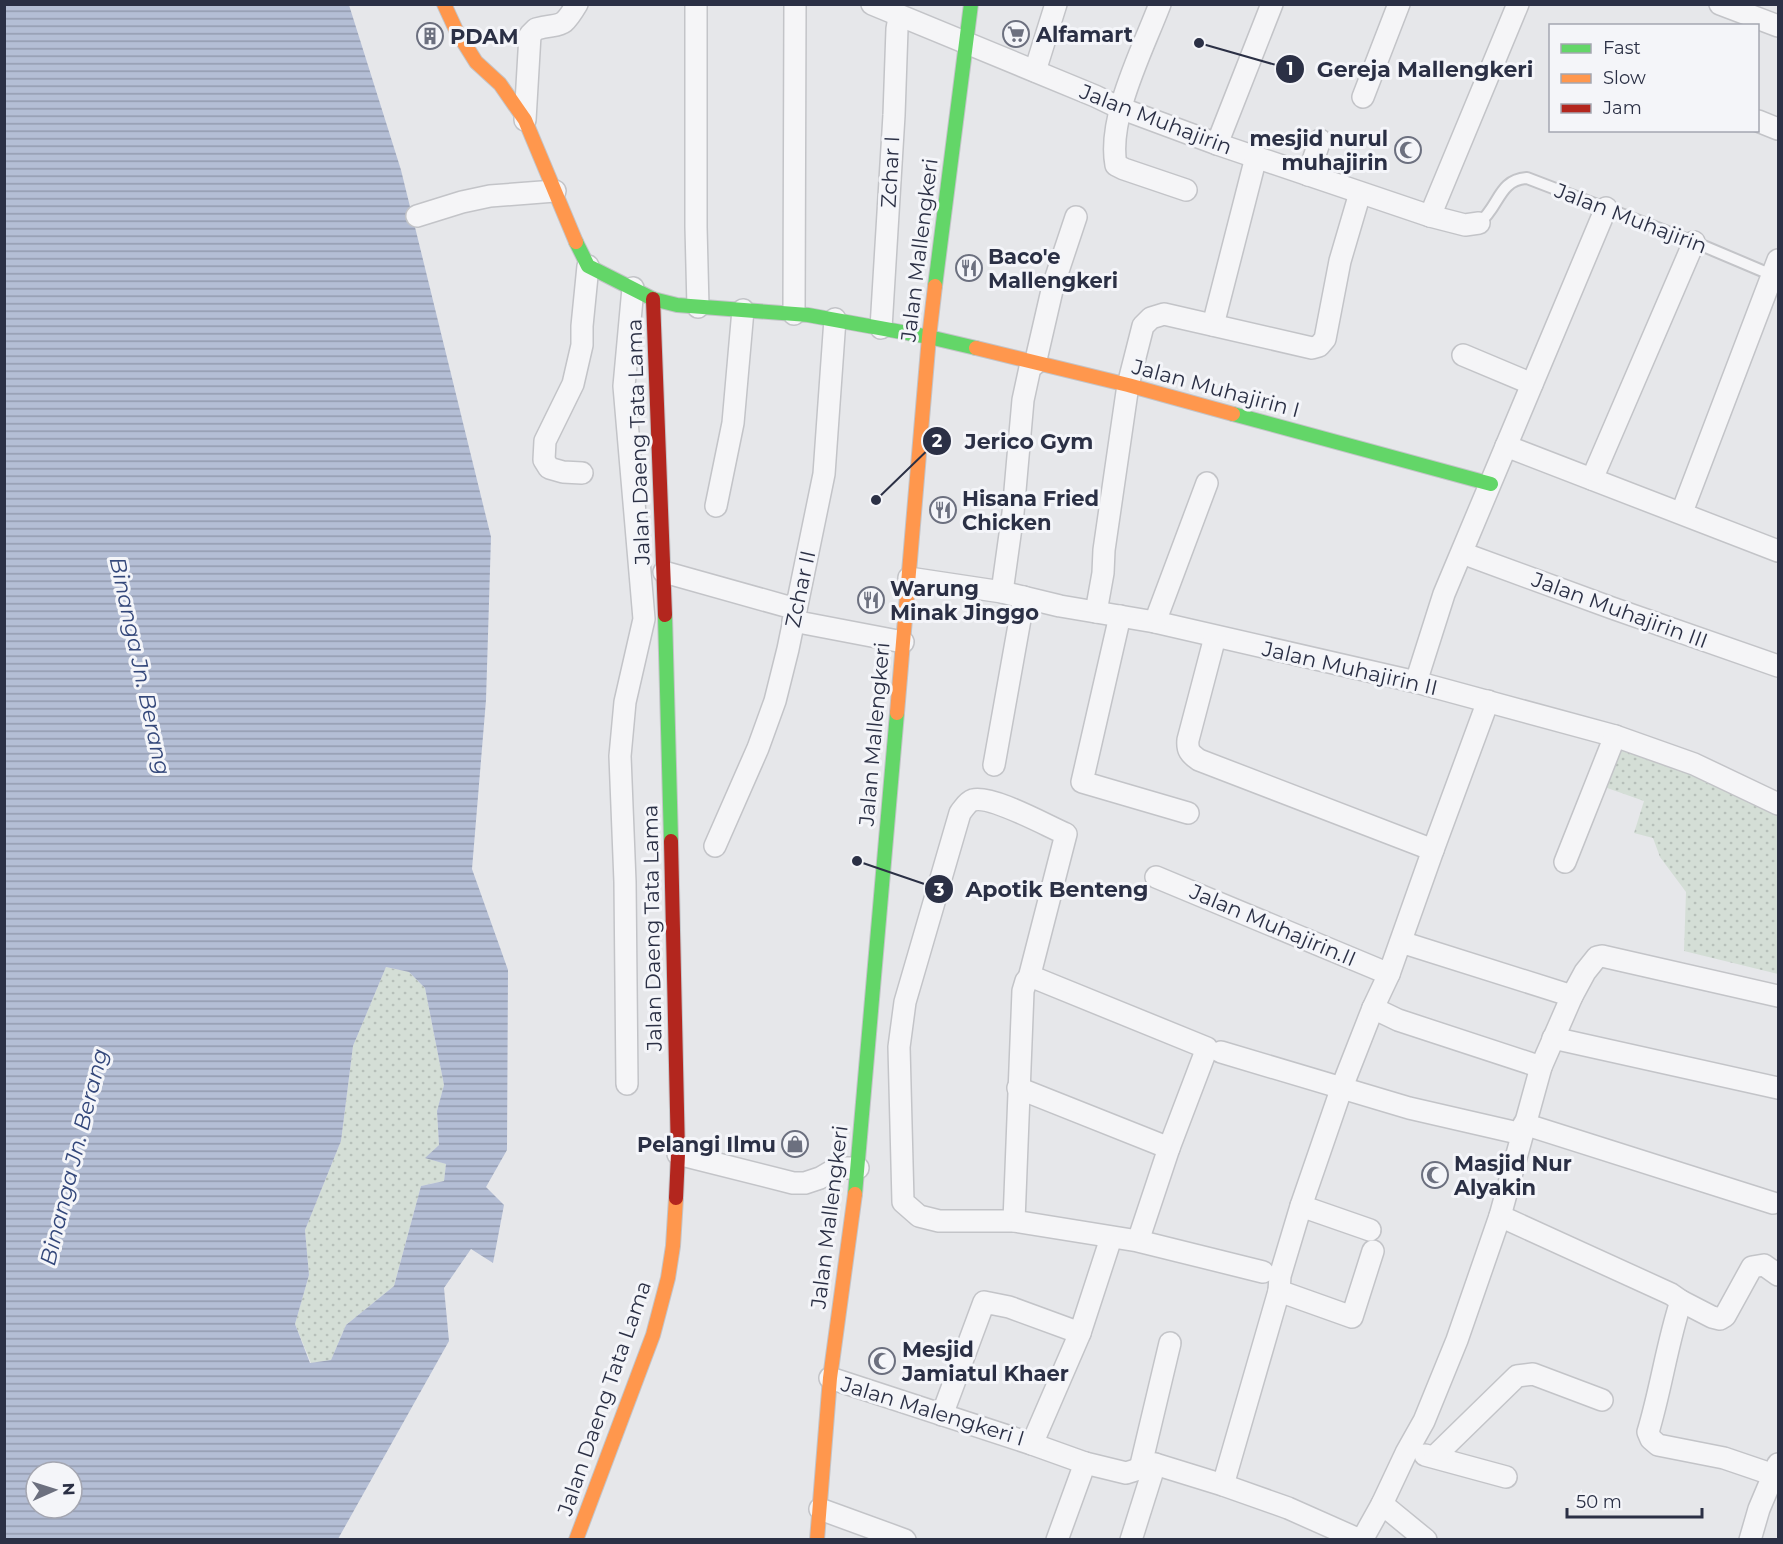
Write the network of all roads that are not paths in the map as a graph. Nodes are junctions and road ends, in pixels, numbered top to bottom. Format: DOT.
graph roads {
  1 [pos="444,4"];
  2 [pos="577,4"];
  3 [pos="696,4"];
  4 [pos="795,4"];
  5 [pos="872,4"];
  6 [pos="971,4"];
  7 [pos="1056,4"];
  8 [pos="1160,4"];
  9 [pos="1272,4"];
  10 [pos="1399,4"];
  11 [pos="1518,4"];
  12 [pos="1720,4"];
  13 [pos="899,17"];
  14 [pos="1779,26"];
  15 [pos="965,43"];
  16 [pos="1035,71"];
  17 [pos="1363,97"];
  18 [pos="1120,108"];
  19 [pos="525,120"];
  20 [pos="1759,121"];
  21 [pos="1779,129"];
  22 [pos="1320,140"];
  23 [pos="1217,144"];
  24 [pos="1256,157"];
  25 [pos="1308,175"];
  26 [pos="1186,190"];
  27 [pos="555,191"];
  28 [pos="1360,193"];
  29 [pos="1606,208"];
  30 [pos="417,216"];
  31 [pos="1430,216"];
  32 [pos="1076,217"];
  33 [pos="1479,223"];
  34 [pos="1694,242"];
  35 [pos="588,266"];
  36 [pos="1776,268"];
  37 [pos="633,288"];
  38 [pos="653,299"];
  39 [pos="1771,305"];
  40 [pos="698,307"];
  41 [pos="743,310"];
  42 [pos="794,314"];
  43 [pos="835,319"];
  44 [pos="1213,325"];
  45 [pos="881,328"];
  46 [pos="929,337"];
  47 [pos="1463,355"];
  48 [pos="1033,363"];
  49 [pos="1532,384"];
  50 [pos="1128,385"];
  51 [pos="1506,446"];
  52 [pos="582,473"];
  53 [pos="1592,479"];
  54 [pos="1207,483"];
  55 [pos="1491,484"];
  56 [pos="716,506"];
  57 [pos="1682,512"];
  58 [pos="1779,551"];
  59 [pos="1462,553"];
  60 [pos="664,572"];
  61 [pos="909,578"];
  62 [pos="1002,592"];
  63 [pos="1024,597"];
  64 [pos="1096,612"];
  65 [pos="794,615"];
  66 [pos="1120,616"];
  67 [pos="1155,622"];
  68 [pos="1215,637"];
  69 [pos="903,642"];
  70 [pos="1779,666"];
  71 [pos="1416,682"];
  72 [pos="1488,701"];
  73 [pos="1615,736"];
  74 [pos="994,765"];
  75 [pos="1779,804"];
  76 [pos="1188,813"];
  77 [pos="715,846"];
  78 [pos="1433,850"];
  79 [pos="1565,862"];
  80 [pos="1156,877"];
  81 [pos="1401,942"];
  82 [pos="1389,974"];
  83 [pos="1029,978"];
  84 [pos="1572,996"];
  85 [pos="1779,996"];
  86 [pos="1373,1008"];
  87 [pos="869,1034"];
  88 [pos="900,1035"];
  89 [pos="1553,1038"];
  90 [pos="1221,1052"];
  91 [pos="1541,1067"];
  92 [pos="627,1084"];
  93 [pos="1342,1087"];
  94 [pos="1018,1088"];
  95 [pos="1779,1088"];
  96 [pos="1523,1129"];
  97 [pos="1169,1148"];
  98 [pos="678,1154"];
  99 [pos="858,1168"];
  100 [pos="1773,1203"];
  101 [pos="1301,1206"];
  102 [pos="1500,1216"];
  103 [pos="1014,1221"];
  104 [pos="1370,1230"];
  105 [pos="1111,1238"];
  106 [pos="1138,1241"];
  107 [pos="1373,1251"];
  108 [pos="1263,1272"];
  109 [pos="1779,1275"];
  110 [pos="1279,1292"];
  111 [pos="1682,1301"];
  112 [pos="1080,1333"];
  113 [pos="1170,1344"];
  114 [pos="830,1378"];
  115 [pos="1602,1400"];
  116 [pos="942,1415"];
  117 [pos="1032,1444"];
  118 [pos="1406,1453"];
  119 [pos="1435,1456"];
  120 [pos="1085,1463"];
  121 [pos="1147,1466"];
  122 [pos="1777,1466"];
  123 [pos="1506,1477"];
  124 [pos="1223,1485"];
  125 [pos="1382,1504"];
  126 [pos="820,1509"];
  127 [pos="576,1539"];
  128 [pos="817,1539"];
  129 [pos="905,1539"];
  130 [pos="1057,1539"];
  131 [pos="1131,1539"];
  132 [pos="1361,1539"];
  133 [pos="1426,1539"];
  134 [pos="1750,1539"];
  1 -- 19 [label="street"];
  2 -- 19 [label="street"];
  3 -- 40 [label="street"];
  4 -- 42 [label="street"];
  5 -- 13 [label="street, Jalan Muhajirin"];
  6 -- 15 [label="street, Jalan Mallengkeri"];
  7 -- 16 [label="street"];
  8 -- 18 [label="street"];
  9 -- 23 [label="street"];
  10 -- 17 [label="street"];
  11 -- 31 [label="street"];
  12 -- 14 [label="street"];
  13 -- 15 [label="street, Jalan Muhajirin"];
  13 -- 45 [label="street, Zchar I"];
  15 -- 16 [label="street, Jalan Muhajirin"];
  15 -- 46 [label="street, Jalan Mallengkeri"];
  16 -- 18 [label="street, Jalan Muhajirin"];
  18 -- 23 [label="street, Jalan Muhajirin"];
  18 -- 26 [label="street"];
  19 -- 27 [label="street"];
  20 -- 21 [label="street"];
  22 -- 25 [label="street"];
  23 -- 24 [label="street, Jalan Muhajirin"];
  24 -- 25 [label="street, Jalan Muhajirin"];
  24 -- 44 [label="street"];
  25 -- 28 [label="street, Jalan Muhajirin"];
  27 -- 30 [label="street"];
  27 -- 35 [label="street"];
  28 -- 31 [label="street, Jalan Muhajirin"];
  28 -- 44 [label="street"];
  29 -- 33 [label="lane, Jalan Muhajirin"];
  29 -- 34 [label="lane, Jalan Muhajirin"];
  29 -- 49 [label="street"];
  31 -- 33 [label="street, Jalan Muhajirin"];
  32 -- 48 [label="street"];
  34 -- 36 [label="lane, Jalan Muhajirin"];
  34 -- 53 [label="street"];
  35 -- 37 [label="street, Jalan Muhajirin I"];
  35 -- 52 [label="street"];
  36 -- 39 [label="street"];
  37 -- 38 [label="street, Jalan Muhajirin I"];
  37 -- 92 [label="street"];
  38 -- 40 [label="street, Jalan Muhajirin I"];
  38 -- 60 [label="street, Jalan Daeng Tata Lama"];
  39 -- 57 [label="street"];
  40 -- 41 [label="street, Jalan Muhajirin I"];
  41 -- 42 [label="street, Jalan Muhajirin I"];
  41 -- 56 [label="street"];
  42 -- 43 [label="street, Jalan Muhajirin I"];
  43 -- 45 [label="street, Jalan Muhajirin I"];
  43 -- 65 [label="street, Zchar II"];
  44 -- 50 [label="street"];
  45 -- 46 [label="street, Jalan Muhajirin I"];
  46 -- 48 [label="street, Jalan Muhajirin I"];
  46 -- 61 [label="street, Jalan Mallengkeri"];
  47 -- 49 [label="street"];
  48 -- 50 [label="street, Jalan Muhajirin I"];
  48 -- 62 [label="street"];
  49 -- 51 [label="street"];
  50 -- 55 [label="street, Jalan Muhajirin I"];
  50 -- 64 [label="street"];
  51 -- 53 [label="street"];
  51 -- 55 [label="street"];
  53 -- 57 [label="street"];
  54 -- 67 [label="street"];
  55 -- 59 [label="street"];
  57 -- 58 [label="street"];
  59 -- 70 [label="street, Jalan Muhajirin III"];
  59 -- 71 [label="street"];
  60 -- 65 [label="street"];
  60 -- 98 [label="street, Jalan Daeng Tata Lama"];
  61 -- 62 [label="street, Jalan Muhajirin II"];
  61 -- 69 [label="street, Jalan Mallengkeri"];
  62 -- 63 [label="street, Jalan Muhajirin II"];
  63 -- 64 [label="street, Jalan Muhajirin II"];
  63 -- 74 [label="street"];
  64 -- 66 [label="street, Jalan Muhajirin II"];
  65 -- 69 [label="street"];
  65 -- 77 [label="street, Zchar II"];
  66 -- 67 [label="street, Jalan Muhajirin II"];
  66 -- 76 [label="street"];
  67 -- 68 [label="street, Jalan Muhajirin II"];
  68 -- 71 [label="street, Jalan Muhajirin II"];
  68 -- 78 [label="street"];
  69 -- 87 [label="street, Jalan Mallengkeri"];
  71 -- 72 [label="street, Jalan Muhajirin II"];
  72 -- 73 [label="street, Jalan Muhajirin II"];
  72 -- 78 [label="street"];
  73 -- 75 [label="street, Jalan Muhajirin II"];
  73 -- 79 [label="street"];
  78 -- 81 [label="street"];
  80 -- 82 [label="street, Jalan Muhajirin.II"];
  81 -- 82 [label="street"];
  81 -- 84 [label="street"];
  82 -- 86 [label="street"];
  83 -- 88 [label="street"];
  83 -- 94 [label="street"];
  83 -- 97 [label="street"];
  84 -- 85 [label="street"];
  84 -- 89 [label="street"];
  86 -- 91 [label="street"];
  86 -- 93 [label="street"];
  87 -- 88 [label="street"];
  87 -- 99 [label="street, Jalan Mallengkeri"];
  88 -- 103 [label="street"];
  89 -- 91 [label="street"];
  89 -- 95 [label="street"];
  90 -- 93 [label="street"];
  91 -- 96 [label="street"];
  93 -- 96 [label="street"];
  93 -- 101 [label="street"];
  94 -- 97 [label="street"];
  94 -- 103 [label="street"];
  96 -- 100 [label="street"];
  96 -- 102 [label="street"];
  97 -- 106 [label="street"];
  98 -- 99 [label="street"];
  98 -- 127 [label="street, Jalan Daeng Tata Lama"];
  99 -- 114 [label="street, Jalan Mallengkeri"];
  101 -- 104 [label="street"];
  101 -- 110 [label="street"];
  102 -- 111 [label="street"];
  102 -- 118 [label="street"];
  103 -- 105 [label="street"];
  105 -- 106 [label="street"];
  105 -- 112 [label="street, Jalan Malengkeri I"];
  106 -- 108 [label="street"];
  107 -- 110 [label="street"];
  109 -- 111 [label="street"];
  110 -- 124 [label="street"];
  111 -- 122 [label="street"];
  112 -- 116 [label="street"];
  112 -- 117 [label="street, Jalan Malengkeri I"];
  113 -- 121 [label="street"];
  114 -- 116 [label="street, Jalan Malengkeri I"];
  114 -- 126 [label="street, Jalan Mallengkeri"];
  115 -- 119 [label="street"];
  116 -- 117 [label="street, Jalan Malengkeri I"];
  117 -- 120 [label="street"];
  118 -- 119 [label="street"];
  118 -- 125 [label="street"];
  119 -- 123 [label="street"];
  120 -- 121 [label="street"];
  120 -- 130 [label="street"];
  121 -- 124 [label="street"];
  121 -- 131 [label="street"];
  122 -- 134 [label="street"];
  124 -- 132 [label="street"];
  125 -- 132 [label="street"];
  125 -- 133 [label="street"];
  126 -- 128 [label="street, Jalan Mallengkeri"];
  126 -- 129 [label="street"];
}
